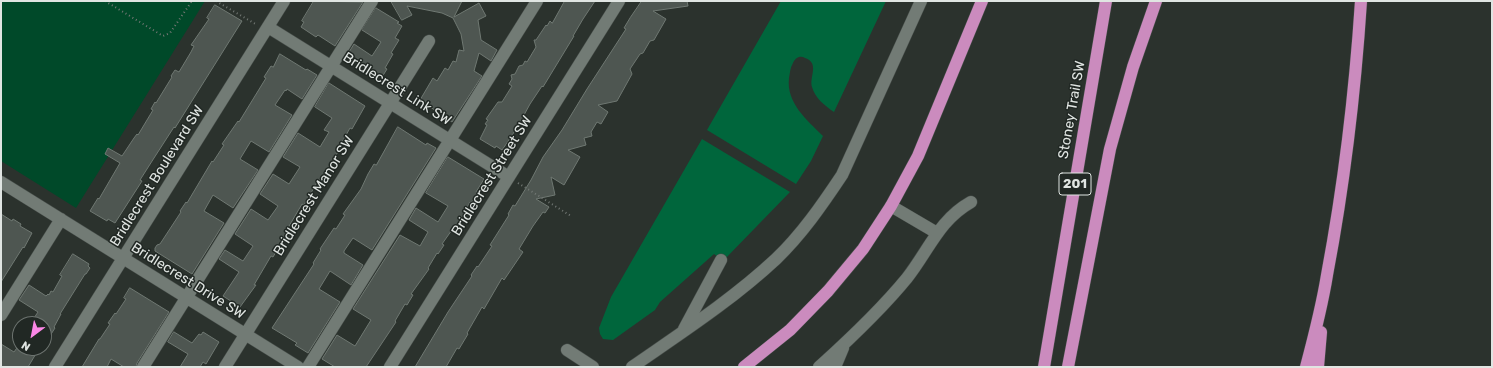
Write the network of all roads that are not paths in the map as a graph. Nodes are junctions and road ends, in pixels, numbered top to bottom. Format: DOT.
graph roads {
  1 [pos="284,1"];
  2 [pos="372,1"];
  3 [pos="537,1"];
  4 [pos="619,1"];
  5 [pos="921,1"];
  6 [pos="982,1"];
  7 [pos="1106,1"];
  8 [pos="1156,1"];
  9 [pos="1361,1"];
  10 [pos="268,27"];
  11 [pos="429,41"];
  12 [pos="331,66"];
  13 [pos="391,103"];
  14 [pos="450,140"];
  15 [pos="509,177"];
  16 [pos="1,182"];
  17 [pos="971,202"];
  18 [pos="891,206"];
  19 [pos="61,219"];
  20 [pos="937,233"];
  21 [pos="123,258"];
  22 [pos="722,260"];
  23 [pos="1327,277"];
  24 [pos="186,297"];
  25 [pos="1,315"];
  26 [pos="683,332"];
  27 [pos="246,334"];
  28 [pos="845,344"];
  29 [pos="566,350"];
  30 [pos="55,367"];
  31 [pos="143,367"];
  32 [pos="225,367"];
  33 [pos="298,367"];
  34 [pos="308,367"];
  35 [pos="390,367"];
  36 [pos="592,367"];
  37 [pos="632,367"];
  38 [pos="744,367"];
  39 [pos="819,367"];
  40 [pos="835,367"];
  41 [pos="1044,367"];
  42 [pos="1068,367"];
  43 [pos="1306,367"];
  44 [pos="1318,367"];
  1 -- 10 [label="street, Bridlecrest Boulevard SW"];
  2 -- 12 [label="street"];
  3 -- 14 [label="street"];
  4 -- 15 [label="street, Bridlecrest Street SW"];
  5 -- 26 [label="street"];
  6 -- 18 [label="highway"];
  7 -- 41 [label="highway, Stoney Trail SW / 201"];
  8 -- 42 [label="highway"];
  9 -- 23 [label="highway"];
  10 -- 12 [label="street, Bridlecrest Link SW"];
  10 -- 21 [label="street, Bridlecrest Boulevard SW"];
  11 -- 13 [label="street, Bridlecrest Manor SW"];
  12 -- 13 [label="street, Bridlecrest Link SW"];
  12 -- 24 [label="street"];
  13 -- 14 [label="street, Bridlecrest Link SW"];
  13 -- 27 [label="street, Bridlecrest Manor SW"];
  14 -- 15 [label="street, Bridlecrest Link SW"];
  14 -- 34 [label="street"];
  15 -- 35 [label="street, Bridlecrest Street SW"];
  16 -- 19 [label="street, Bridlecrest Drive SW"];
  17 -- 20 [label="street"];
  18 -- 20 [label="street"];
  18 -- 38 [label="highway"];
  19 -- 21 [label="street, Bridlecrest Drive SW"];
  19 -- 25 [label="street"];
  20 -- 28 [label="street"];
  21 -- 24 [label="street, Bridlecrest Drive SW"];
  21 -- 30 [label="street, Bridlecrest Boulevard SW"];
  22 -- 26 [label="street"];
  23 -- 43 [label="highway"];
  23 -- 44 [label="highway"];
  24 -- 27 [label="street, Bridlecrest Drive SW"];
  24 -- 31 [label="street"];
  26 -- 37 [label="street"];
  27 -- 32 [label="street, Bridlecrest Manor SW"];
  27 -- 33 [label="street, Bridlecrest Drive SW"];
  28 -- 39 [label="street"];
  28 -- 40 [label="street"];
  29 -- 36 [label="street"];
}
